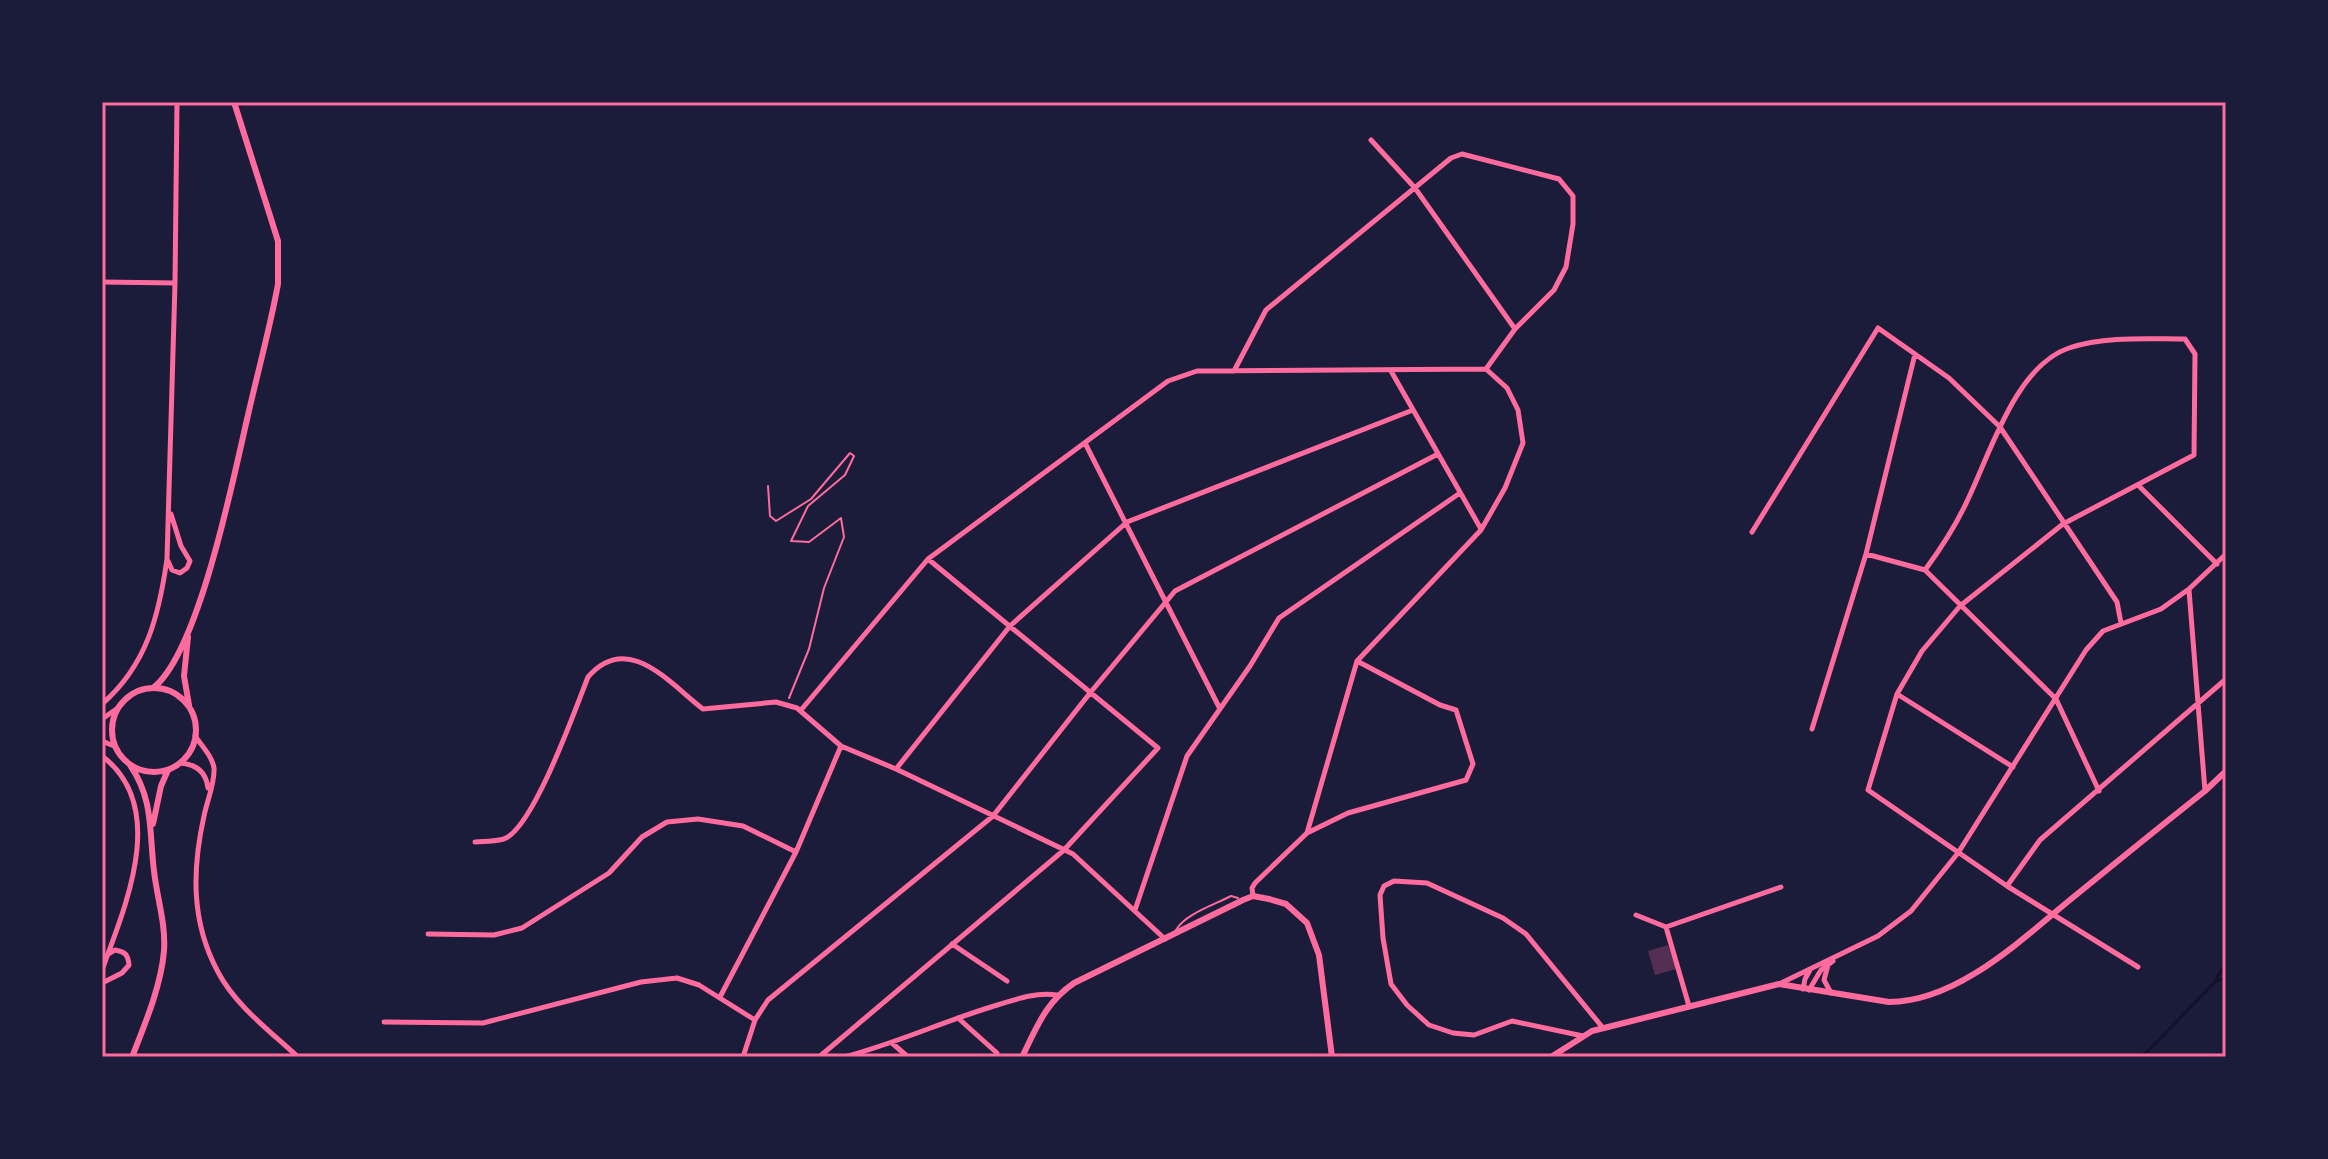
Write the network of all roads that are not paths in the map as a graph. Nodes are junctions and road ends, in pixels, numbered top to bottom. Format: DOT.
graph roads {
  1 [pos="177,102"];
  2 [pos="234,102"];
  3 [pos="1371,140"];
  4 [pos="1415,188"];
  5 [pos="102,282"];
  6 [pos="175,283"];
  7 [pos="1515,329"];
  8 [pos="1915,354"];
  9 [pos="1486,369"];
  10 [pos="1234,371"];
  11 [pos="1391,371"];
  12 [pos="1413,410"];
  13 [pos="2000,427"];
  14 [pos="1085,443"];
  15 [pos="1438,454"];
  16 [pos="2139,486"];
  17 [pos="1460,493"];
  18 [pos="170,509"];
  19 [pos="1127,522"];
  20 [pos="2063,524"];
  21 [pos="1481,530"];
  22 [pos="1752,532"];
  23 [pos="1866,554"];
  24 [pos="2226,554"];
  25 [pos="167,559"];
  26 [pos="928,559"];
  27 [pos="2217,564"];
  28 [pos="1925,570"];
  29 [pos="2189,589"];
  30 [pos="1166,602"];
  31 [pos="1960,606"];
  32 [pos="2121,623"];
  33 [pos="1010,626"];
  34 [pos="189,629"];
  35 [pos="1357,661"];
  36 [pos="2226,679"];
  37 [pos="153,688"];
  38 [pos="1090,693"];
  39 [pos="1897,694"];
  40 [pos="2056,699"];
  41 [pos="2198,703"];
  42 [pos="102,704"];
  43 [pos="189,707"];
  44 [pos="1219,707"];
  45 [pos="118,708"];
  46 [pos="801,710"];
  47 [pos="102,719"];
  48 [pos="1812,729"];
  49 [pos="195,736"];
  50 [pos="102,741"];
  51 [pos="114,746"];
  52 [pos="841,746"];
  53 [pos="102,756"];
  54 [pos="180,763"];
  55 [pos="130,765"];
  56 [pos="2013,767"];
  57 [pos="896,769"];
  58 [pos="168,770"];
  59 [pos="2226,771"];
  60 [pos="2099,791"];
  61 [pos="2205,791"];
  62 [pos="209,793"];
  63 [pos="993,816"];
  64 [pos="152,831"];
  65 [pos="1307,833"];
  66 [pos="475,842"];
  67 [pos="1064,850"];
  68 [pos="796,852"];
  69 [pos="1958,853"];
  70 [pos="2007,886"];
  71 [pos="1781,887"];
  72 [pos="1253,896"];
  73 [pos="1135,910"];
  74 [pos="1636,915"];
  75 [pos="2052,915"];
  76 [pos="1666,927"];
  77 [pos="428,934"];
  78 [pos="1169,938"];
  79 [pos="952,944"];
  80 [pos="107,955"];
  81 [pos="1840,955"];
  82 [pos="1828,965"];
  83 [pos="2138,967"];
  84 [pos="1811,969"];
  85 [pos="102,970"];
  86 [pos="1007,981"];
  87 [pos="102,983"];
  88 [pos="1779,984"];
  89 [pos="1806,989"];
  90 [pos="1831,994"];
  91 [pos="1057,995"];
  92 [pos="720,997"];
  93 [pos="1689,1006"];
  94 [pos="958,1017"];
  95 [pos="755,1020"];
  96 [pos="384,1022"];
  97 [pos="1603,1028"];
  98 [pos="1584,1037"];
  99 [pos="892,1043"];
  100 [pos="997,1053"];
  101 [pos="132,1057"];
  102 [pos="298,1057"];
  103 [pos="743,1057"];
  104 [pos="819,1057"];
  105 [pos="844,1057"];
  106 [pos="908,1057"];
  107 [pos="1022,1057"];
  108 [pos="1332,1057"];
  109 [pos="1551,1057"];
  1 -- 6 [label="street"];
  2 -- 34 [label="street"];
  3 -- 4 [label="street"];
  4 -- 7 [label="street"];
  4 -- 7 [label="street"];
  4 -- 10 [label="street"];
  5 -- 6 [label="street"];
  6 -- 18 [label="street"];
  7 -- 9 [label="street"];
  8 -- 13 [label="street"];
  8 -- 22 [label="street"];
  8 -- 23 [label="street"];
  9 -- 11 [label="street"];
  9 -- 21 [label="street"];
  10 -- 11 [label="street"];
  10 -- 14 [label="street"];
  11 -- 12 [label="street"];
  12 -- 15 [label="street"];
  12 -- 19 [label="street"];
  13 -- 16 [label="street"];
  13 -- 20 [label="street"];
  13 -- 28 [label="street"];
  14 -- 19 [label="street"];
  14 -- 26 [label="street"];
  15 -- 17 [label="street"];
  15 -- 30 [label="street"];
  16 -- 20 [label="street"];
  16 -- 27 [label="street"];
  17 -- 21 [label="street"];
  17 -- 44 [label="street"];
  18 -- 25 [label="street"];
  18 -- 25 [label="street"];
  19 -- 30 [label="street"];
  19 -- 33 [label="street"];
  20 -- 31 [label="street"];
  20 -- 32 [label="street"];
  21 -- 35 [label="street"];
  23 -- 28 [label="street"];
  23 -- 48 [label="street"];
  24 -- 27 [label="street"];
  25 -- 42 [label="street"];
  26 -- 33 [label="street"];
  26 -- 46 [label="street"];
  27 -- 29 [label="street"];
  28 -- 31 [label="street"];
  29 -- 32 [label="street"];
  29 -- 41 [label="street"];
  30 -- 38 [label="street"];
  30 -- 44 [label="street"];
  31 -- 39 [label="street"];
  31 -- 40 [label="street"];
  32 -- 40 [label="street"];
  33 -- 38 [label="street"];
  33 -- 57 [label="street"];
  34 -- 37 [label="street"];
  34 -- 43 [label="street"];
  35 -- 65 [label="street"];
  35 -- 65 [label="street"];
  36 -- 41 [label="street"];
  37 -- 43 [label="street"];
  37 -- 45 [label="street"];
  38 -- 63 [label="street"];
  38 -- 67 [label="street"];
  39 -- 56 [label="street"];
  39 -- 69 [label="street"];
  40 -- 56 [label="street"];
  40 -- 60 [label="street"];
  41 -- 60 [label="street"];
  41 -- 61 [label="street"];
  43 -- 49 [label="street"];
  44 -- 73 [label="street"];
  45 -- 47 [label="street"];
  45 -- 51 [label="street"];
  46 -- 52 [label="street"];
  46 -- 66 [label="street"];
  49 -- 54 [label="street"];
  49 -- 62 [label="street"];
  50 -- 51 [label="street"];
  51 -- 55 [label="street"];
  52 -- 57 [label="street"];
  52 -- 68 [label="street"];
  53 -- 80 [label="street"];
  54 -- 58 [label="street"];
  54 -- 62 [label="street"];
  55 -- 58 [label="street"];
  55 -- 64 [label="street"];
  56 -- 69 [label="street"];
  57 -- 63 [label="street"];
  58 -- 64 [label="street"];
  59 -- 61 [label="street"];
  60 -- 70 [label="street"];
  61 -- 75 [label="street"];
  62 -- 102 [label="street"];
  63 -- 67 [label="street"];
  63 -- 95 [label="street"];
  64 -- 101 [label="street"];
  65 -- 72 [label="street"];
  67 -- 73 [label="street"];
  67 -- 79 [label="street"];
  68 -- 77 [label="street"];
  68 -- 92 [label="street"];
  69 -- 70 [label="street"];
  69 -- 81 [label="street"];
  70 -- 75 [label="street"];
  71 -- 76 [label="street"];
  72 -- 78 [label="street"];
  72 -- 108 [label="street"];
  73 -- 78 [label="street"];
  74 -- 76 [label="street"];
  75 -- 83 [label="street"];
  75 -- 90 [label="street"];
  76 -- 93 [label="street"];
  78 -- 91 [label="street"];
  79 -- 86 [label="street"];
  79 -- 104 [label="street"];
  80 -- 85 [label="street"];
  80 -- 87 [label="street"];
  81 -- 82 [label="street"];
  81 -- 84 [label="street"];
  82 -- 89 [label="street"];
  82 -- 90 [label="street"];
  84 -- 88 [label="street"];
  84 -- 89 [label="street"];
  88 -- 89 [label="street"];
  88 -- 93 [label="street"];
  89 -- 90 [label="street"];
  91 -- 94 [label="street"];
  91 -- 107 [label="street"];
  92 -- 95 [label="street"];
  92 -- 96 [label="street"];
  93 -- 97 [label="street"];
  94 -- 99 [label="street"];
  94 -- 100 [label="street"];
  95 -- 103 [label="street"];
  97 -- 98 [label="street"];
  97 -- 98 [label="street"];
  98 -- 109 [label="street"];
  99 -- 105 [label="street"];
  99 -- 106 [label="street"];
}
